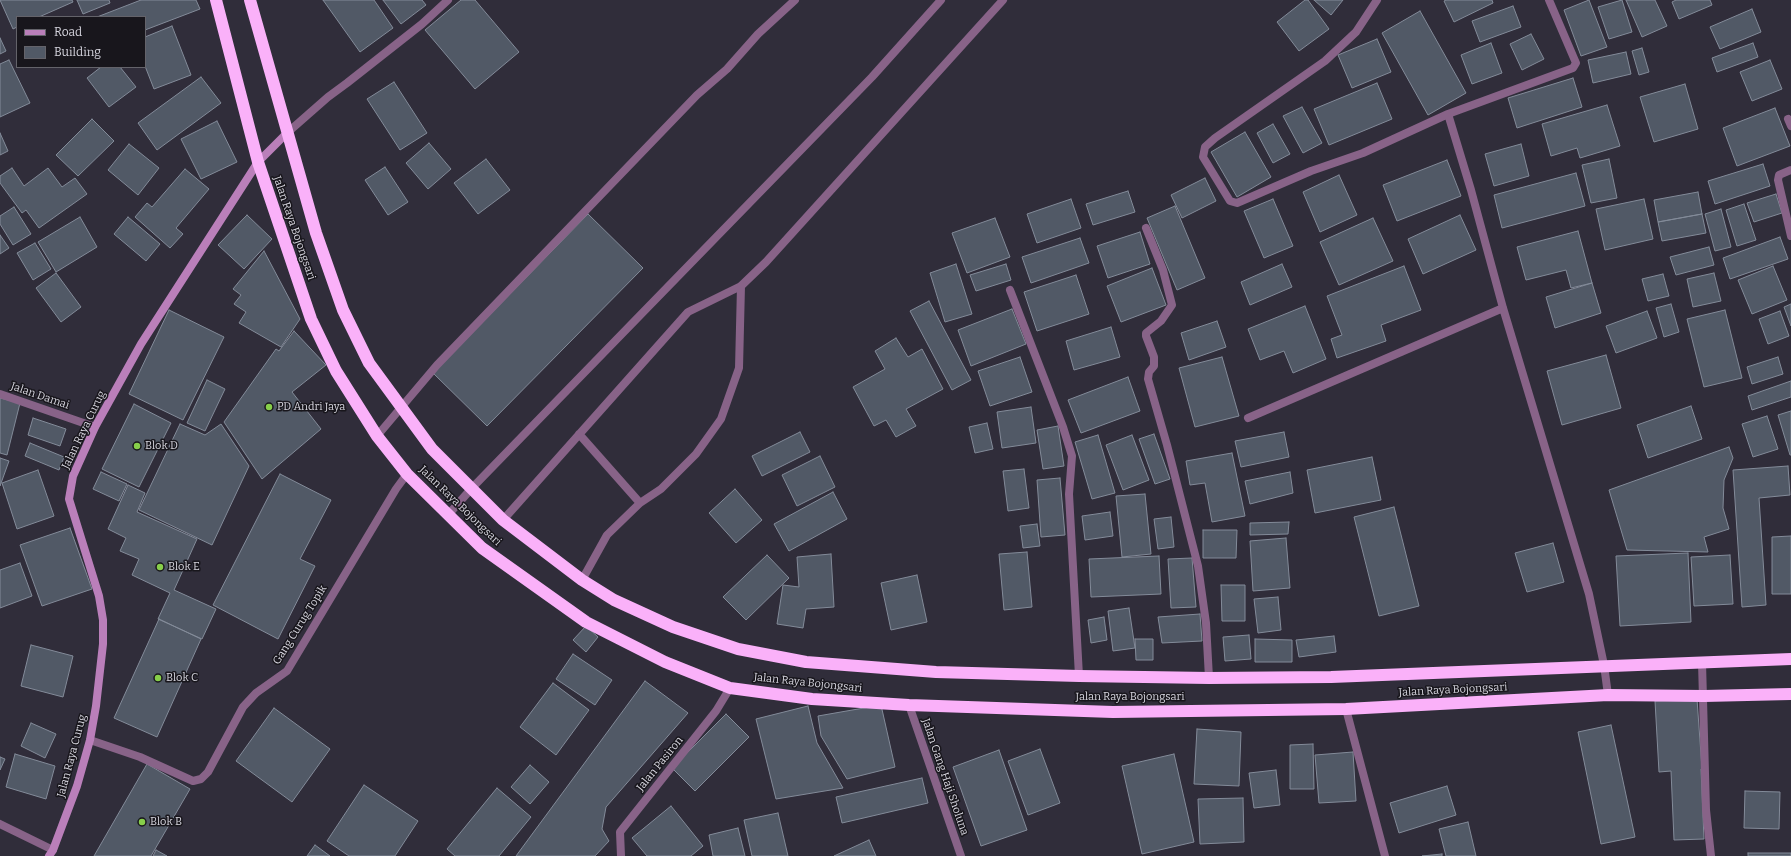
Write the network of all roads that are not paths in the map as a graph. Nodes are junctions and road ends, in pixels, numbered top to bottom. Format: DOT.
graph roads {
  1 [pos="216,0"];
  2 [pos="250,0"];
  3 [pos="448,0"];
  4 [pos="795,0"];
  5 [pos="941,0"];
  6 [pos="1003,0"];
  7 [pos="1377,0"];
  8 [pos="1549,0"];
  9 [pos="1448,114"];
  10 [pos="287,133"];
  11 [pos="258,162"];
  12 [pos="1791,170"];
  13 [pos="1146,228"];
  14 [pos="1791,236"];
  15 [pos="741,286"];
  16 [pos="1010,290"];
  17 [pos="1503,308"];
  18 [pos="0,394"];
  19 [pos="400,407"];
  20 [pos="1248,418"];
  21 [pos="95,427"];
  22 [pos="580,434"];
  23 [pos="377,436"];
  24 [pos="408,474"];
  25 [pos="471,489"];
  26 [pos="640,503"];
  27 [pos="448,515"];
  28 [pos="503,520"];
  29 [pos="582,580"];
  30 [pos="1791,659"];
  31 [pos="1702,662"];
  32 [pos="1604,665"];
  33 [pos="1079,676"];
  34 [pos="1209,678"];
  35 [pos="730,688"];
  36 [pos="1791,694"];
  37 [pos="1608,695"];
  38 [pos="1704,696"];
  39 [pos="909,705"];
  40 [pos="1346,709"];
  41 [pos="90,740"];
  42 [pos="0,824"];
  43 [pos="51,853"];
  44 [pos="621,856"];
  45 [pos="961,856"];
  46 [pos="1385,856"];
  47 [pos="1711,856"];
  1 -- 11 [label="highway, Jalan Raya Bojongsari"];
  2 -- 10 [label="highway, Jalan Raya Bojongsari"];
  3 -- 10 [label="street"];
  4 -- 19 [label="street"];
  5 -- 25 [label="street"];
  6 -- 15 [label="street"];
  7 -- 9 [label="street"];
  8 -- 9 [label="street"];
  9 -- 17 [label="street"];
  10 -- 11 [label="main road, Jalan Raya Curug"];
  10 -- 19 [label="highway, Jalan Raya Bojongsari"];
  11 -- 21 [label="main road, Jalan Raya Curug"];
  11 -- 23 [label="highway, Jalan Raya Bojongsari"];
  12 -- 14 [label="street"];
  13 -- 34 [label="street"];
  15 -- 22 [label="street"];
  15 -- 26 [label="street"];
  16 -- 33 [label="street"];
  17 -- 20 [label="street"];
  17 -- 32 [label="street"];
  18 -- 21 [label="street, Jalan Damai"];
  19 -- 23 [label="street"];
  19 -- 25 [label="highway, Jalan Raya Bojongsari"];
  21 -- 41 [label="main road, Jalan Raya Curug"];
  22 -- 26 [label="street"];
  22 -- 28 [label="street"];
  23 -- 24 [label="highway, Jalan Raya Bojongsari"];
  24 -- 27 [label="highway, Jalan Raya Bojongsari"];
  24 -- 41 [label="street, Gang Curug Topik"];
  25 -- 27 [label="street"];
  25 -- 28 [label="highway, Jalan Raya Bojongsari"];
  26 -- 29 [label="street"];
  27 -- 35 [label="highway, Jalan Raya Bojongsari"];
  28 -- 29 [label="highway, Jalan Raya Bojongsari"];
  29 -- 33 [label="highway, Jalan Raya Bojongsari"];
  30 -- 31 [label="highway, Jalan Raya Bojongsari"];
  31 -- 32 [label="highway, Jalan Raya Bojongsari"];
  31 -- 38 [label="street"];
  32 -- 34 [label="highway, Jalan Raya Bojongsari"];
  32 -- 37 [label="street"];
  33 -- 34 [label="highway, Jalan Raya Bojongsari"];
  35 -- 39 [label="highway, Jalan Raya Bojongsari"];
  35 -- 44 [label="street, Jalan Pasiron"];
  36 -- 38 [label="highway, Jalan Raya Bojongsari"];
  37 -- 38 [label="highway, Jalan Raya Bojongsari"];
  37 -- 40 [label="highway, Jalan Raya Bojongsari"];
  38 -- 47 [label="street"];
  39 -- 40 [label="highway, Jalan Raya Bojongsari"];
  39 -- 45 [label="street, Jalan Gang Haji Sholuna"];
  40 -- 46 [label="street"];
  41 -- 43 [label="main road, Jalan Raya Curug"];
  42 -- 43 [label="street"];
}
